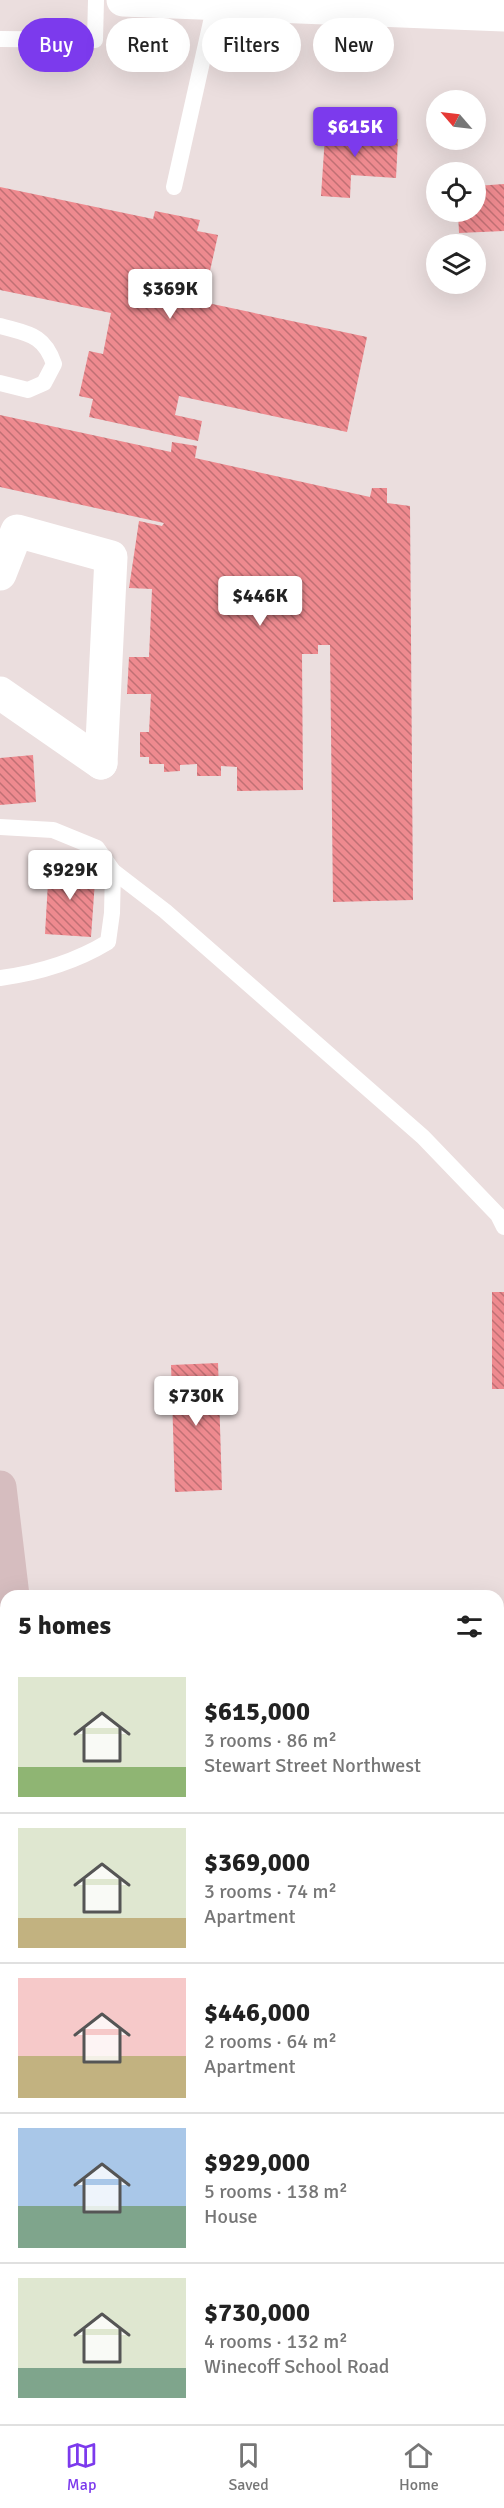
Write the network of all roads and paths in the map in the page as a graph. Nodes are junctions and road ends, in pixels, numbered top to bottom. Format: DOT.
graph roads {
  1 [pos="96,0"];
  2 [pos="123,0"];
  3 [pos="215,4"];
  4 [pos="504,15"];
  5 [pos="0,39"];
  6 [pos="174,187"];
  7 [pos="0,326"];
  8 [pos="0,383"];
  9 [pos="0,574"];
  10 [pos="0,693"];
  11 [pos="0,827"];
  12 [pos="113,871"];
  13 [pos="0,978"];
  14 [pos="504,1227"];
  15 [pos="0,1487"];
  16 [pos="12,1590"];
  1 -- 5 [label="lane"];
  2 -- 3 [label="street"];
  3 -- 4 [label="street"];
  3 -- 6 [label="lane"];
  7 -- 8 [label="lane"];
  9 -- 10 [label="street"];
  11 -- 12 [label="lane"];
  12 -- 13 [label="lane"];
  12 -- 14 [label="lane"];
  15 -- 16 [label="street"];
}
